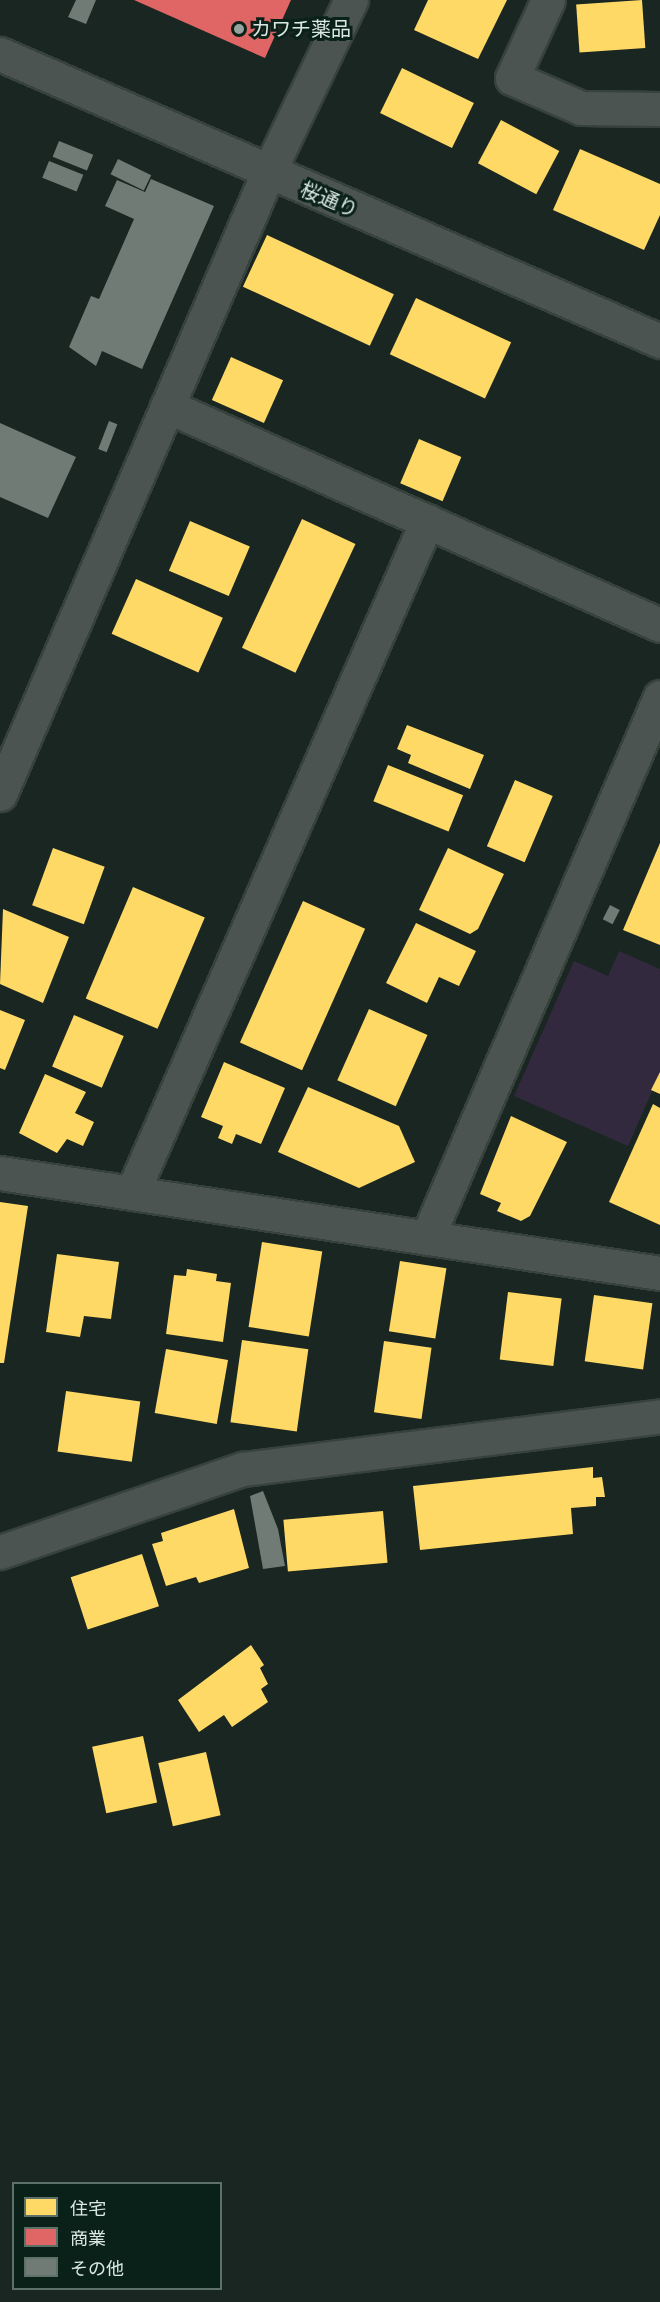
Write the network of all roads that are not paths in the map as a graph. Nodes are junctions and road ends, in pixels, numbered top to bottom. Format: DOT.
graph roads {
  1 [pos="351,0"];
  2 [pos="548,0"];
  3 [pos="0,54"];
  4 [pos="660,109"];
  5 [pos="268,173"];
  6 [pos="660,341"];
  7 [pos="167,406"];
  8 [pos="427,521"];
  9 [pos="660,625"];
  10 [pos="660,697"];
  11 [pos="0,794"];
  12 [pos="0,1173"];
  13 [pos="132,1193"];
  14 [pos="427,1238"];
  15 [pos="660,1273"];
  16 [pos="660,1416"];
  17 [pos="0,1552"];
  1 -- 5 [label="street"];
  2 -- 4 [label="street"];
  3 -- 5 [label="street, 桜通り"];
  5 -- 6 [label="street, 桜通り"];
  5 -- 7 [label="street"];
  7 -- 8 [label="street"];
  7 -- 11 [label="street"];
  8 -- 9 [label="street"];
  8 -- 13 [label="street"];
  10 -- 14 [label="street"];
  12 -- 13 [label="street"];
  13 -- 14 [label="street"];
  14 -- 15 [label="street"];
  16 -- 17 [label="street"];
}
